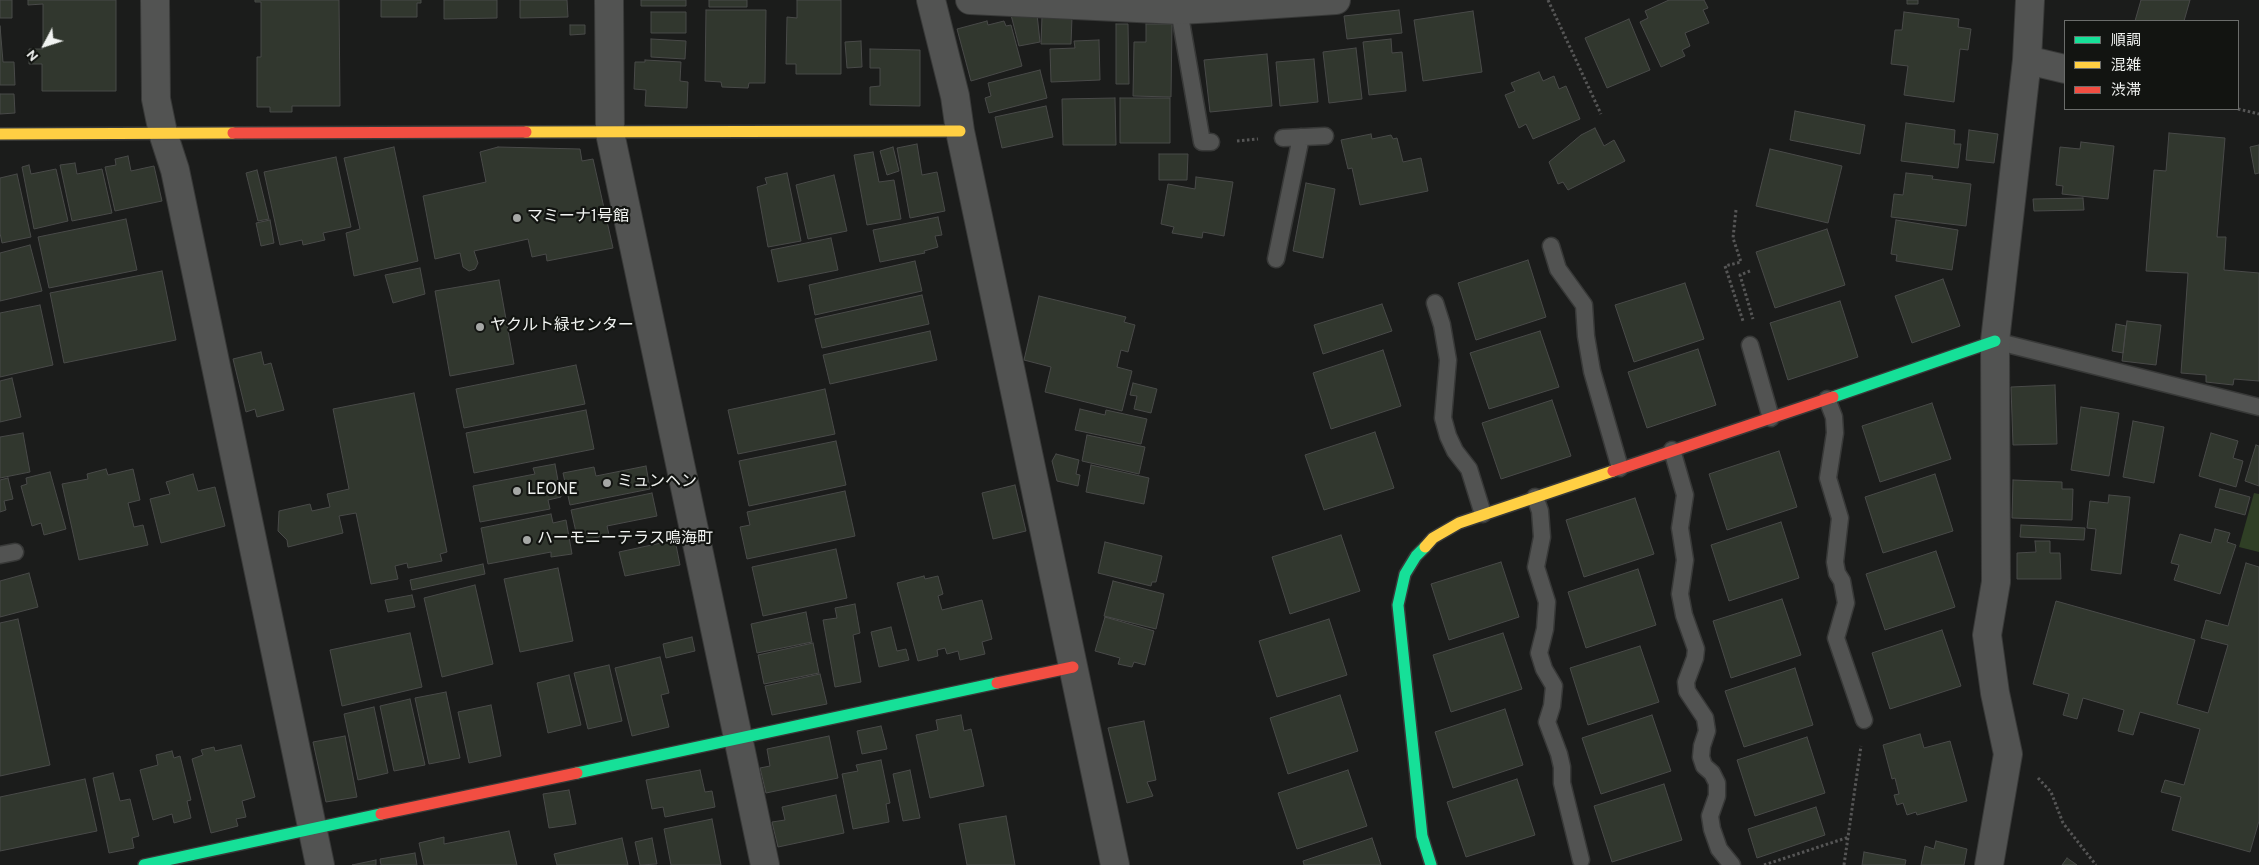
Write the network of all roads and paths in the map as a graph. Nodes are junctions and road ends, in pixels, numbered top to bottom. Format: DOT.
graph roads {
  1 [pos="155,0"];
  2 [pos="610,0"];
  3 [pos="931,0"];
  4 [pos="970,0"];
  5 [pos="1336,0"];
  6 [pos="1548,0"];
  7 [pos="2030,0"];
  8 [pos="1217,4"];
  9 [pos="1179,10"];
  10 [pos="2027,60"];
  11 [pos="2064,69"];
  12 [pos="2239,109"];
  13 [pos="1602,114"];
  14 [pos="2259,114"];
  15 [pos="960,131"];
  16 [pos="163,133"];
  17 [pos="610,133"];
  18 [pos="0,134"];
  19 [pos="1325,136"];
  20 [pos="1301,137"];
  21 [pos="1283,138"];
  22 [pos="1211,142"];
  23 [pos="1736,210"];
  24 [pos="1551,246"];
  25 [pos="1276,259"];
  26 [pos="1750,271"];
  27 [pos="1435,303"];
  28 [pos="1754,319"];
  29 [pos="1995,340"];
  30 [pos="1750,345"];
  31 [pos="1827,399"];
  32 [pos="2259,407"];
  33 [pos="1771,418"];
  34 [pos="1672,450"];
  35 [pos="1620,468"];
  36 [pos="1535,497"];
  37 [pos="1483,514"];
  38 [pos="1073,667"];
  39 [pos="1864,720"];
  40 [pos="738,738"];
  41 [pos="2008,754"];
  42 [pos="312,830"];
  43 [pos="1849,837"];
  44 [pos="1581,860"];
  45 [pos="144,865"];
  46 [pos="320,865"];
  47 [pos="765,865"];
  48 [pos="1115,865"];
  49 [pos="1431,865"];
  50 [pos="1732,865"];
  51 [pos="1764,865"];
  52 [pos="1844,865"];
  53 [pos="1990,865"];
  54 [pos="2096,865"];
  1 -- 16 [label="street"];
  2 -- 17 [label="street"];
  3 -- 15 [label="street"];
  4 -- 9 [label="street"];
  5 -- 8 [label="street"];
  6 -- 13 [label="path"];
  7 -- 10 [label="street"];
  8 -- 9 [label="street"];
  9 -- 22 [label="lane"];
  10 -- 11 [label="street"];
  10 -- 29 [label="street"];
  12 -- 14 [label="path"];
  15 -- 17 [label="street"];
  15 -- 38 [label="street"];
  16 -- 17 [label="street"];
  16 -- 18 [label="street"];
  16 -- 42 [label="street"];
  17 -- 40 [label="street"];
  19 -- 20 [label="lane"];
  20 -- 21 [label="lane"];
  20 -- 25 [label="lane"];
  21 -- 22 [label="path"];
  23 -- 30 [label="path"];
  24 -- 35 [label="lane"];
  26 -- 28 [label="path"];
  27 -- 37 [label="lane"];
  29 -- 31 [label="street"];
  29 -- 32 [label="lane"];
  29 -- 41 [label="street"];
  30 -- 33 [label="lane"];
  31 -- 33 [label="street"];
  31 -- 39 [label="lane"];
  33 -- 34 [label="street"];
  34 -- 35 [label="street"];
  34 -- 50 [label="lane"];
  35 -- 36 [label="street"];
  36 -- 37 [label="street"];
  36 -- 44 [label="lane"];
  37 -- 49 [label="street"];
  38 -- 40 [label="street"];
  38 -- 48 [label="street"];
  39 -- 43 [label="path"];
  40 -- 42 [label="street"];
  40 -- 47 [label="street"];
  41 -- 53 [label="street"];
  41 -- 54 [label="path"];
  42 -- 45 [label="street"];
  42 -- 46 [label="street"];
  43 -- 51 [label="path"];
  43 -- 52 [label="path"];
}
